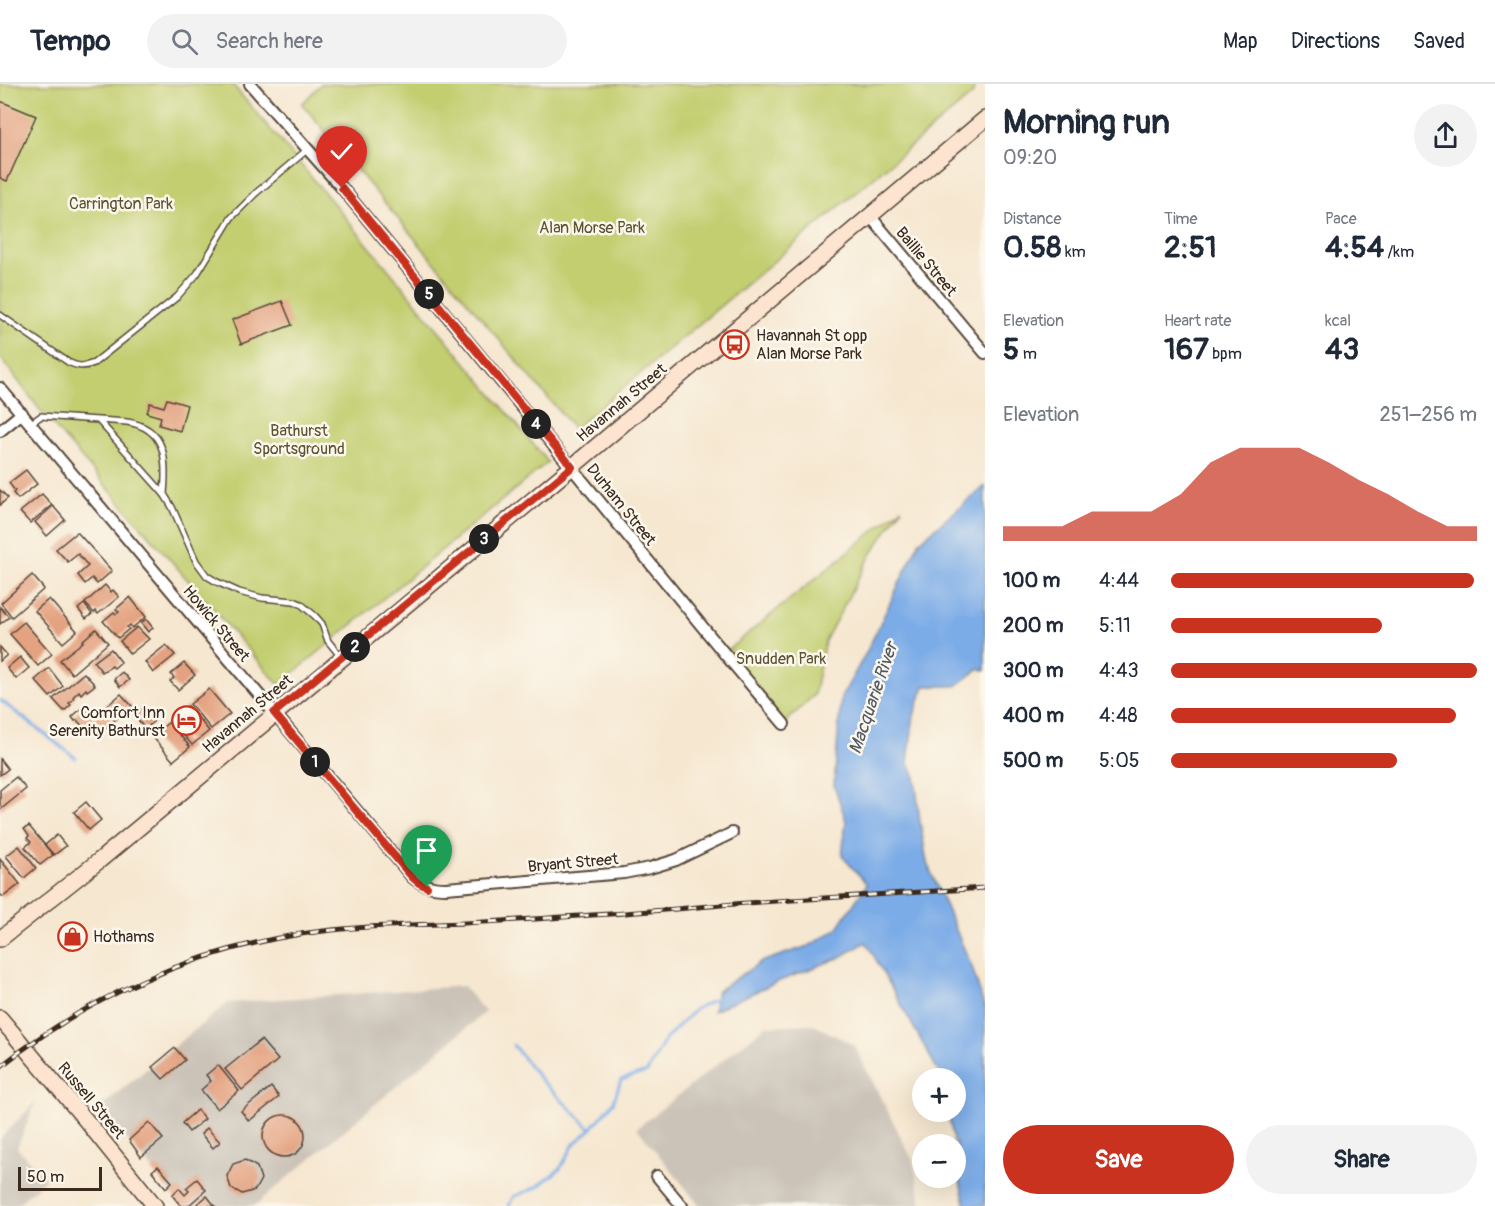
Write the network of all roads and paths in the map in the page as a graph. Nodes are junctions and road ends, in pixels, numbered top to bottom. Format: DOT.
graph roads {
  1 [pos="250,84"];
  2 [pos="985,119"];
  3 [pos="308,149"];
  4 [pos="870,216"];
  5 [pos="0,315"];
  6 [pos="985,353"];
  7 [pos="0,388"];
  8 [pos="22,414"];
  9 [pos="99,421"];
  10 [pos="30,424"];
  11 [pos="0,431"];
  12 [pos="572,467"];
  13 [pos="164,494"];
  14 [pos="341,658"];
  15 [pos="274,713"];
  16 [pos="784,724"];
  17 [pos="732,833"];
  18 [pos="412,877"];
  19 [pos="0,939"];
  20 [pos="0,1018"];
  21 [pos="657,1176"];
  22 [pos="155,1206"];
  23 [pos="682,1206"];
  1 -- 3 [label="street, Durham Street"];
  2 -- 4 [label="street, Havannah Street"];
  3 -- 5 [label="lane"];
  3 -- 12 [label="street, Durham Street"];
  4 -- 6 [label="street, Baillie Street"];
  4 -- 12 [label="street, Havannah Street"];
  7 -- 8 [label="street, Howick Street"];
  8 -- 10 [label="street, Howick Street"];
  8 -- 11 [label="street"];
  9 -- 10 [label="lane"];
  9 -- 13 [label="lane"];
  9 -- 13 [label="lane"];
  10 -- 15 [label="street, Howick Street"];
  12 -- 14 [label="street, Havannah Street"];
  12 -- 16 [label="street, Durham Street"];
  13 -- 14 [label="lane"];
  14 -- 15 [label="street, Havannah Street"];
  15 -- 18 [label="street, Howick Street"];
  15 -- 19 [label="street, Havannah Street"];
  17 -- 18 [label="street, Bryant Street"];
  20 -- 22 [label="street, Russell Street"];
  21 -- 23 [label="street"];
}
